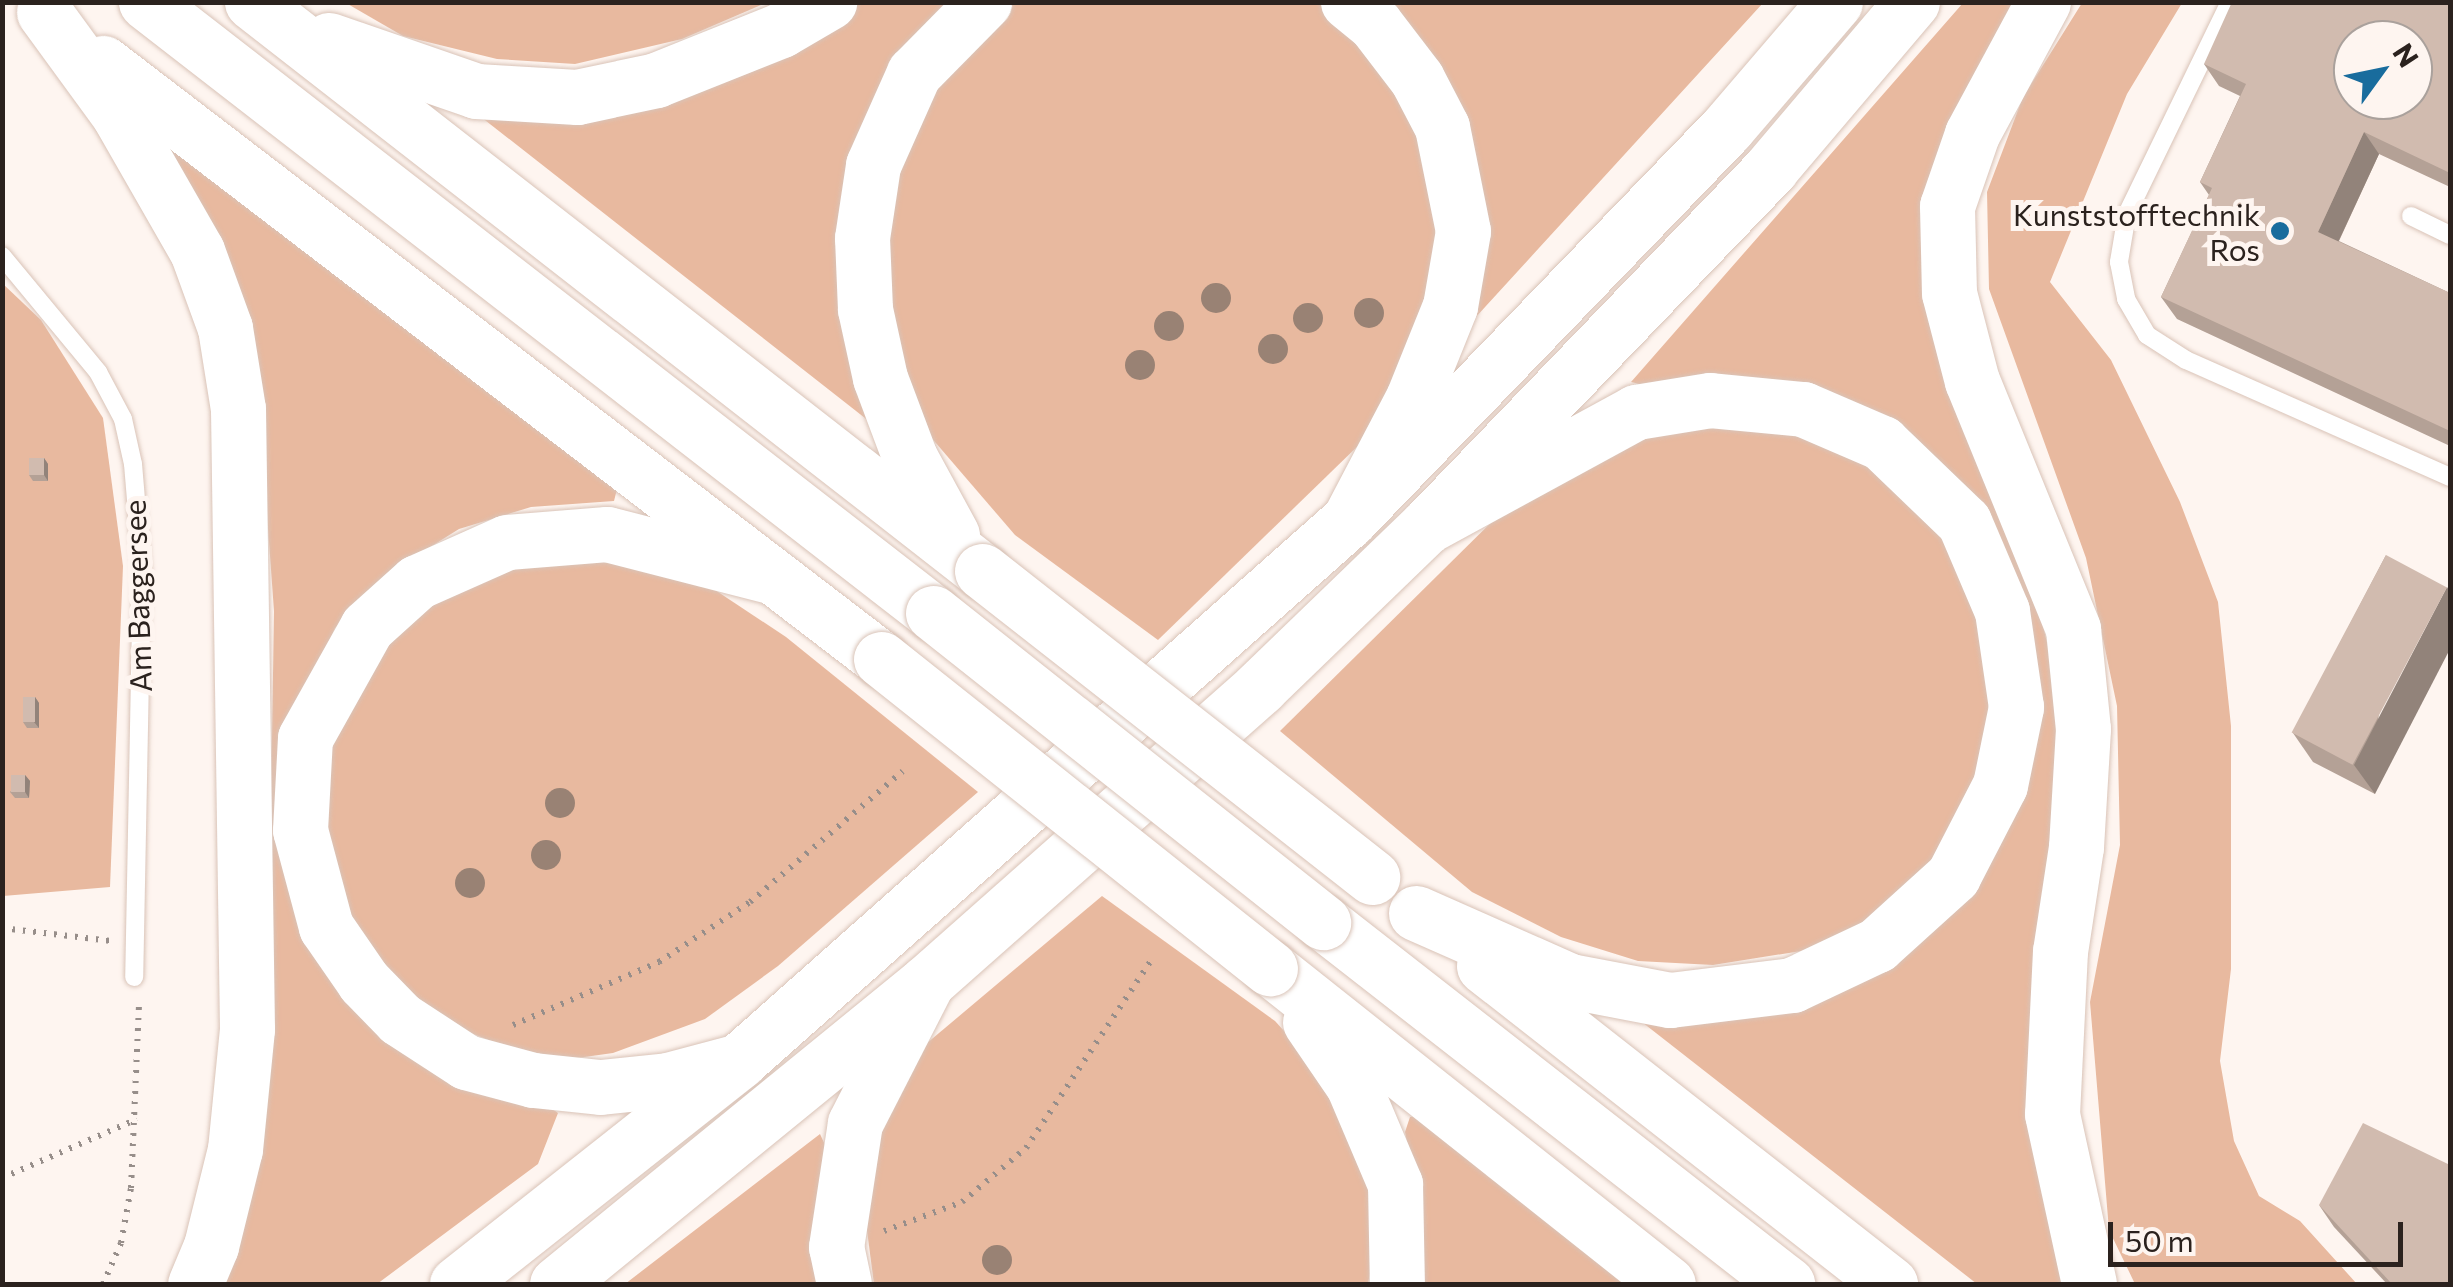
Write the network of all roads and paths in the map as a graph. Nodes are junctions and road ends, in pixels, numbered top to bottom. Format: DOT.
graph roads {
  1 [pos="146,2"];
  2 [pos="828,2"];
  3 [pos="984,2"];
  4 [pos="1348,2"];
  5 [pos="1835,2"];
  6 [pos="1912,2"];
  7 [pos="2043,2"];
  8 [pos="2230,2"];
  9 [pos="38,7"];
  10 [pos="259,8"];
  11 [pos="2411,216"];
  12 [pos="2450,235"];
  13 [pos="2,256"];
  14 [pos="2450,477"];
  15 [pos="1349,520"];
  16 [pos="1427,526"];
  17 [pos="972,563"];
  18 [pos="774,577"];
  19 [pos="903,772"];
  20 [pos="1416,913"];
  21 [pos="2,928"];
  22 [pos="135,944"];
  23 [pos="1150,962"];
  24 [pos="1278,974"];
  25 [pos="134,977"];
  26 [pos="927,982"];
  27 [pos="446,1049"];
  28 [pos="740,1061"];
  29 [pos="137,1119"];
  30 [pos="2,1178"];
  31 [pos="840,1266"];
  32 [pos="103,1284"];
  33 [pos="195,1284"];
  34 [pos="457,1284"];
  35 [pos="556,1284"];
  36 [pos="1397,1284"];
  37 [pos="1668,1284"];
  38 [pos="1787,1284"];
  39 [pos="1890,1284"];
  40 [pos="2089,1284"];
  1 -- 38 [label="highway, bridge"];
  2 -- 10 [label="highway"];
  3 -- 17 [label="highway"];
  4 -- 15 [label="highway"];
  5 -- 15 [label="highway"];
  6 -- 16 [label="highway"];
  7 -- 40 [label="highway"];
  8 -- 14 [label="lane"];
  9 -- 18 [label="highway"];
  9 -- 33 [label="highway"];
  10 -- 17 [label="highway"];
  11 -- 12 [label="lane"];
  13 -- 22 [label="lane, Am Baggersee"];
  15 -- 28 [label="highway"];
  16 -- 20 [label="highway"];
  16 -- 26 [label="highway"];
  17 -- 20 [label="highway, bridge"];
  18 -- 24 [label="highway, bridge"];
  18 -- 27 [label="highway"];
  19 -- 27 [label="path"];
  20 -- 39 [label="highway"];
  21 -- 22 [label="path"];
  22 -- 25 [label="lane, Am Baggersee"];
  23 -- 31 [label="path"];
  24 -- 36 [label="highway"];
  24 -- 37 [label="highway"];
  25 -- 29 [label="path"];
  26 -- 31 [label="highway"];
  26 -- 35 [label="highway"];
  27 -- 28 [label="highway"];
  28 -- 34 [label="highway"];
  29 -- 30 [label="path"];
  29 -- 32 [label="path"];
}
